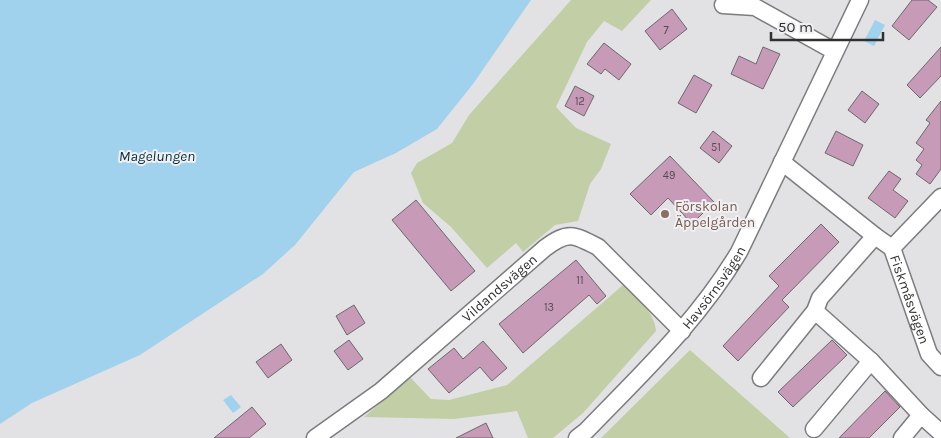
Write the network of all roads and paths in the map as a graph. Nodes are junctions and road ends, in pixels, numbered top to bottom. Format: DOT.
graph roads {
  1 [pos="860,0"];
  2 [pos="724,5"];
  3 [pos="834,51"];
  4 [pos="782,162"];
  5 [pos="941,197"];
  6 [pos="875,236"];
  7 [pos="892,248"];
  8 [pos="815,311"];
  9 [pos="682,331"];
  10 [pos="870,361"];
  11 [pos="941,367"];
  12 [pos="762,378"];
  13 [pos="921,415"];
  14 [pos="814,429"];
  15 [pos="941,433"];
  16 [pos="315,438"];
  17 [pos="577,438"];
  18 [pos="902,438"];
  1 -- 3 [label="street, Havsörnsvägen"];
  2 -- 3 [label="street"];
  3 -- 4 [label="street, Havsörnsvägen"];
  4 -- 6 [label="street, Fiskmåsvägen"];
  4 -- 9 [label="street, Havsörnsvägen"];
  5 -- 7 [label="street"];
  6 -- 7 [label="street, Fiskmåsvägen"];
  6 -- 8 [label="street"];
  7 -- 11 [label="street, Fiskmåsvägen"];
  8 -- 10 [label="street"];
  8 -- 12 [label="street"];
  9 -- 16 [label="street, Vildandsvägen"];
  9 -- 17 [label="street, Havsörnsvägen"];
  10 -- 13 [label="street"];
  10 -- 14 [label="street"];
  13 -- 15 [label="street"];
  13 -- 18 [label="street"];
}
